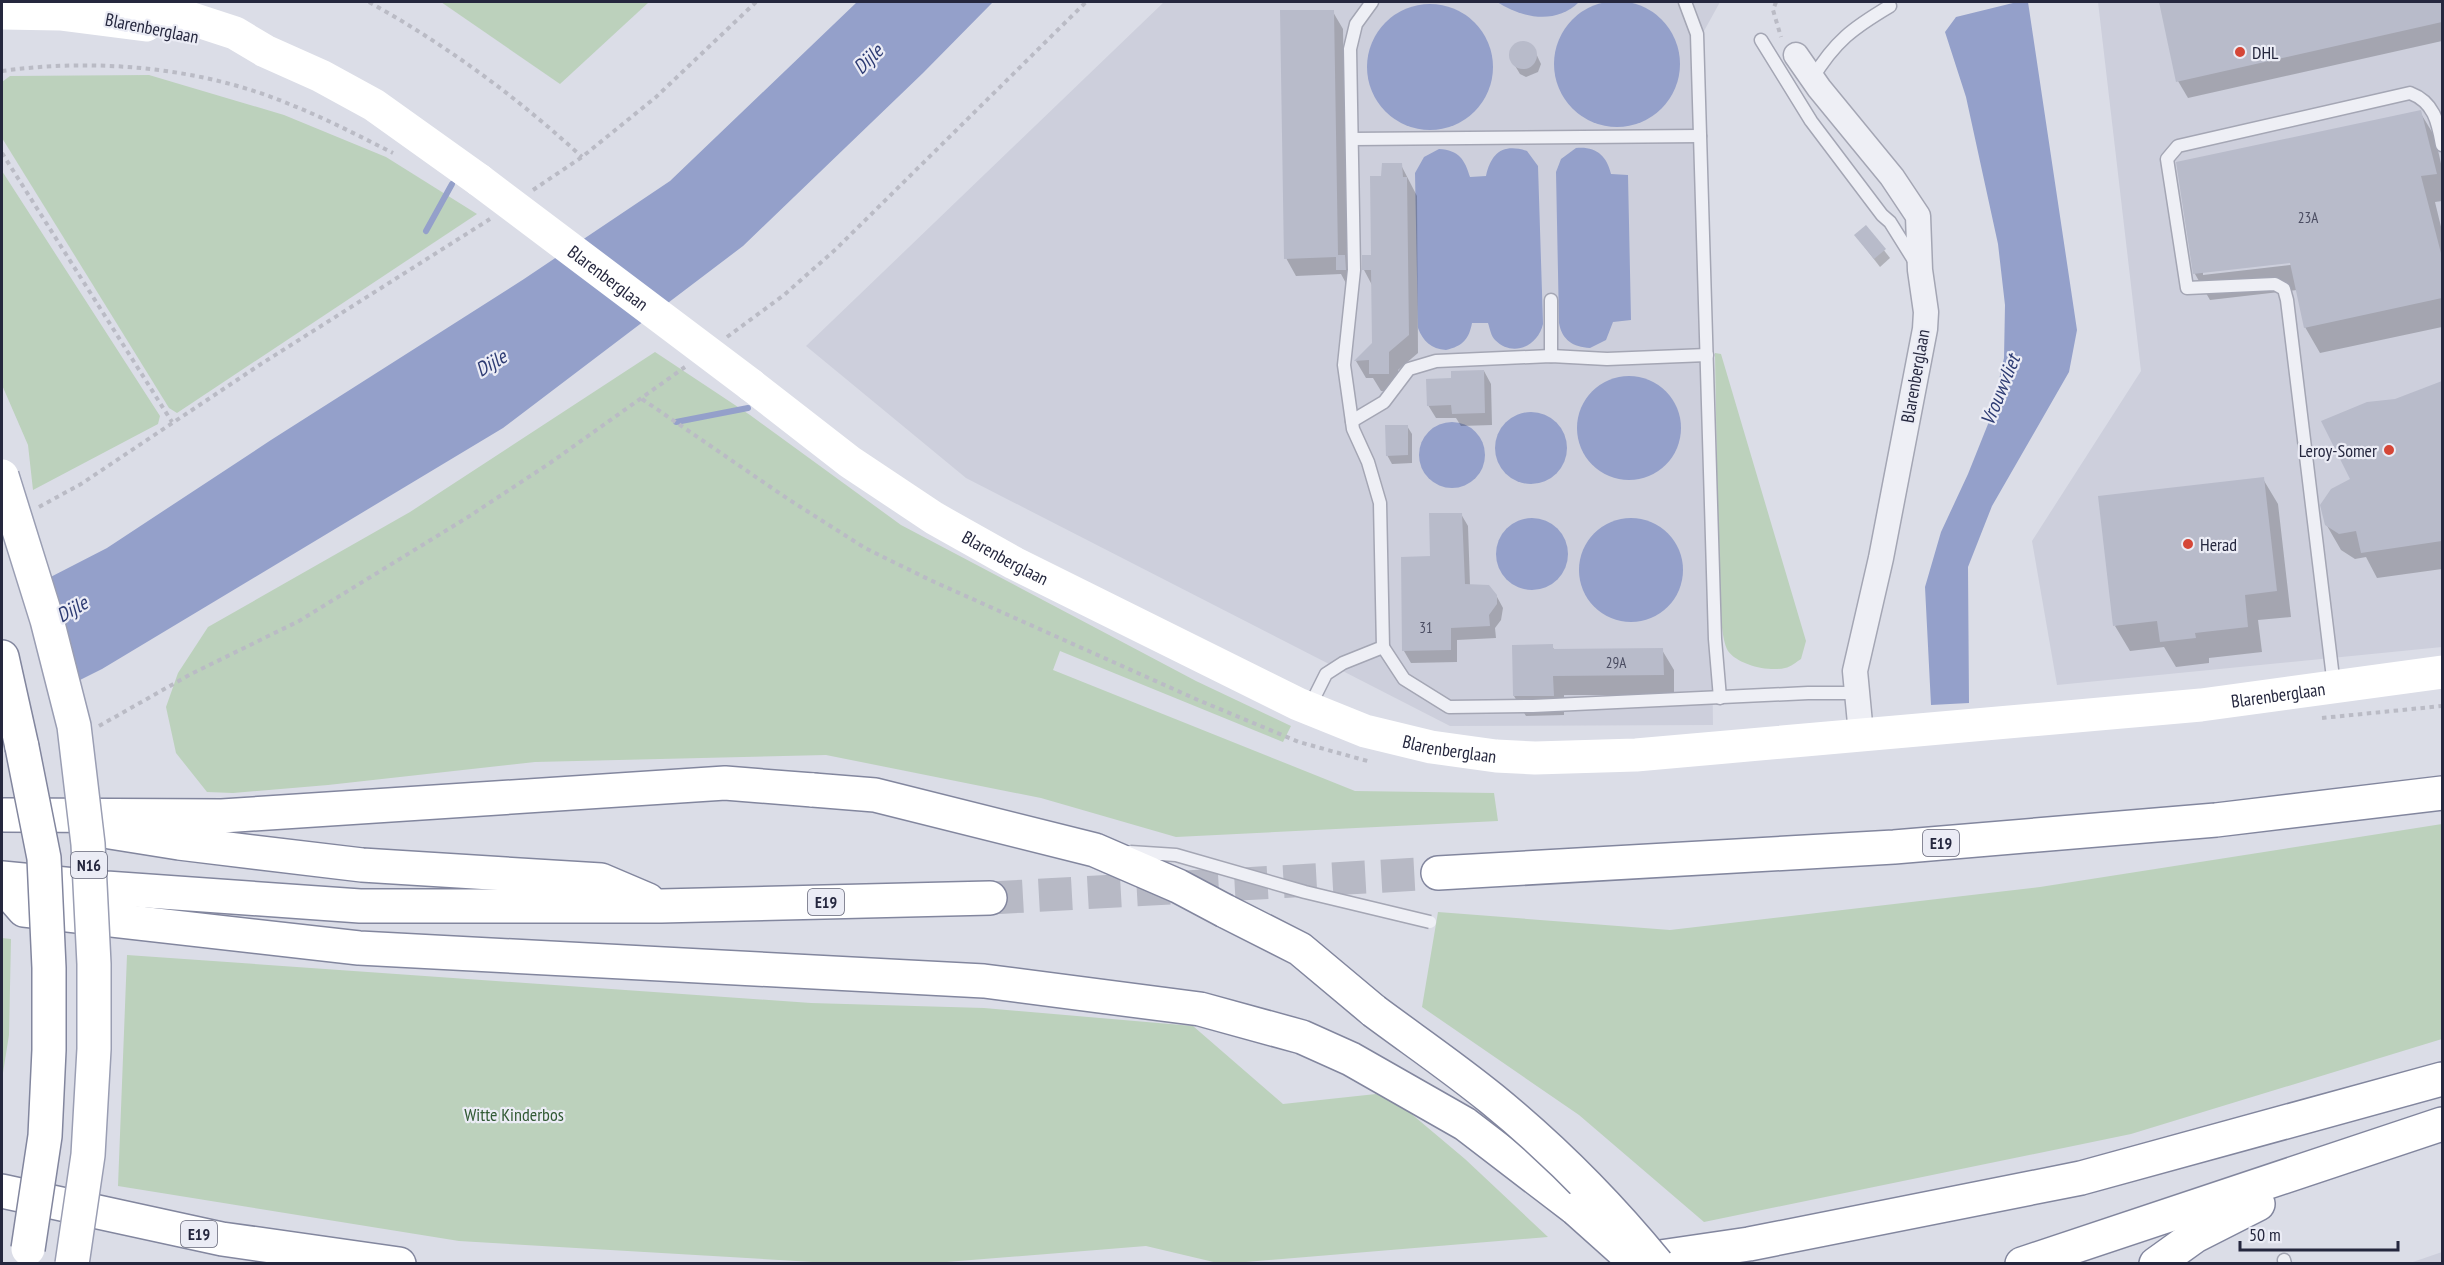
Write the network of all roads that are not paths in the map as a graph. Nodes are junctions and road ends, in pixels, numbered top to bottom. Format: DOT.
graph roads {
  1 [pos="118,2"];
  2 [pos="1372,2"];
  3 [pos="1685,2"];
  4 [pos="1890,6"];
  5 [pos="2,13"];
  6 [pos="1761,40"];
  7 [pos="265,51"];
  8 [pos="1796,55"];
  9 [pos="1812,79"];
  10 [pos="1700,136"];
  11 [pos="1353,139"];
  12 [pos="2442,145"];
  13 [pos="1920,270"];
  14 [pos="1551,300"];
  15 [pos="1707,355"];
  16 [pos="1551,356"];
  17 [pos="1352,421"];
  18 [pos="2,476"];
  19 [pos="1383,647"];
  20 [pos="2,657"];
  21 [pos="2442,672"];
  22 [pos="2334,687"];
  23 [pos="1857,693"];
  24 [pos="1720,698"];
  25 [pos="1309,708"];
  26 [pos="1861,734"];
  27 [pos="2442,794"];
  28 [pos="3,815"];
  29 [pos="1095,850"];
  30 [pos="1438,873"];
  31 [pos="2,878"];
  32 [pos="2,885"];
  33 [pos="990,898"];
  34 [pos="661,906"];
  35 [pos="1430,922"];
  36 [pos="2442,1079"];
  37 [pos="2442,1125"];
  38 [pos="2442,1136"];
  39 [pos="2,1191"];
  40 [pos="28,1259"];
  41 [pos="72,1263"];
  42 [pos="399,1263"];
  43 [pos="1613,1263"];
  44 [pos="1636,1263"];
  45 [pos="1657,1263"];
  46 [pos="2022,1263"];
  47 [pos="2156,1263"];
  1 -- 7 [label="main road, Blarenberglaan"];
  2 -- 11 [label="lane"];
  3 -- 10 [label="lane"];
  4 -- 9 [label="lane"];
  5 -- 7 [label="main road, Blarenberglaan"];
  6 -- 13 [label="lane"];
  7 -- 25 [label="main road, Blarenberglaan, bridge"];
  8 -- 9 [label="street, Blarenberglaan"];
  9 -- 13 [label="street, Blarenberglaan"];
  10 -- 11 [label="lane"];
  10 -- 15 [label="lane"];
  11 -- 17 [label="lane"];
  12 -- 22 [label="lane"];
  13 -- 23 [label="street, Blarenberglaan"];
  14 -- 16 [label="lane"];
  15 -- 16 [label="lane"];
  15 -- 24 [label="lane"];
  16 -- 17 [label="lane"];
  17 -- 19 [label="lane"];
  18 -- 41 [label="main road, N16, bridge"];
  19 -- 24 [label="lane"];
  19 -- 25 [label="lane"];
  20 -- 40 [label="main road, N16, bridge"];
  21 -- 22 [label="main road, Blarenberglaan"];
  22 -- 26 [label="main road, Blarenberglaan"];
  23 -- 24 [label="lane"];
  23 -- 26 [label="street, Blarenberglaan"];
  25 -- 26 [label="main road, Blarenberglaan"];
  27 -- 30 [label="main road, E19"];
  28 -- 29 [label="main road, bridge"];
  28 -- 34 [label="main road"];
  29 -- 35 [label="lane, bridge"];
  29 -- 45 [label="main road, bridge"];
  31 -- 34 [label="main road, E19"];
  32 -- 44 [label="main road, bridge"];
  33 -- 34 [label="main road, E19"];
  36 -- 43 [label="main road"];
  37 -- 46 [label="main road"];
  38 -- 47 [label="main road"];
  39 -- 42 [label="main road, E19"];
}
